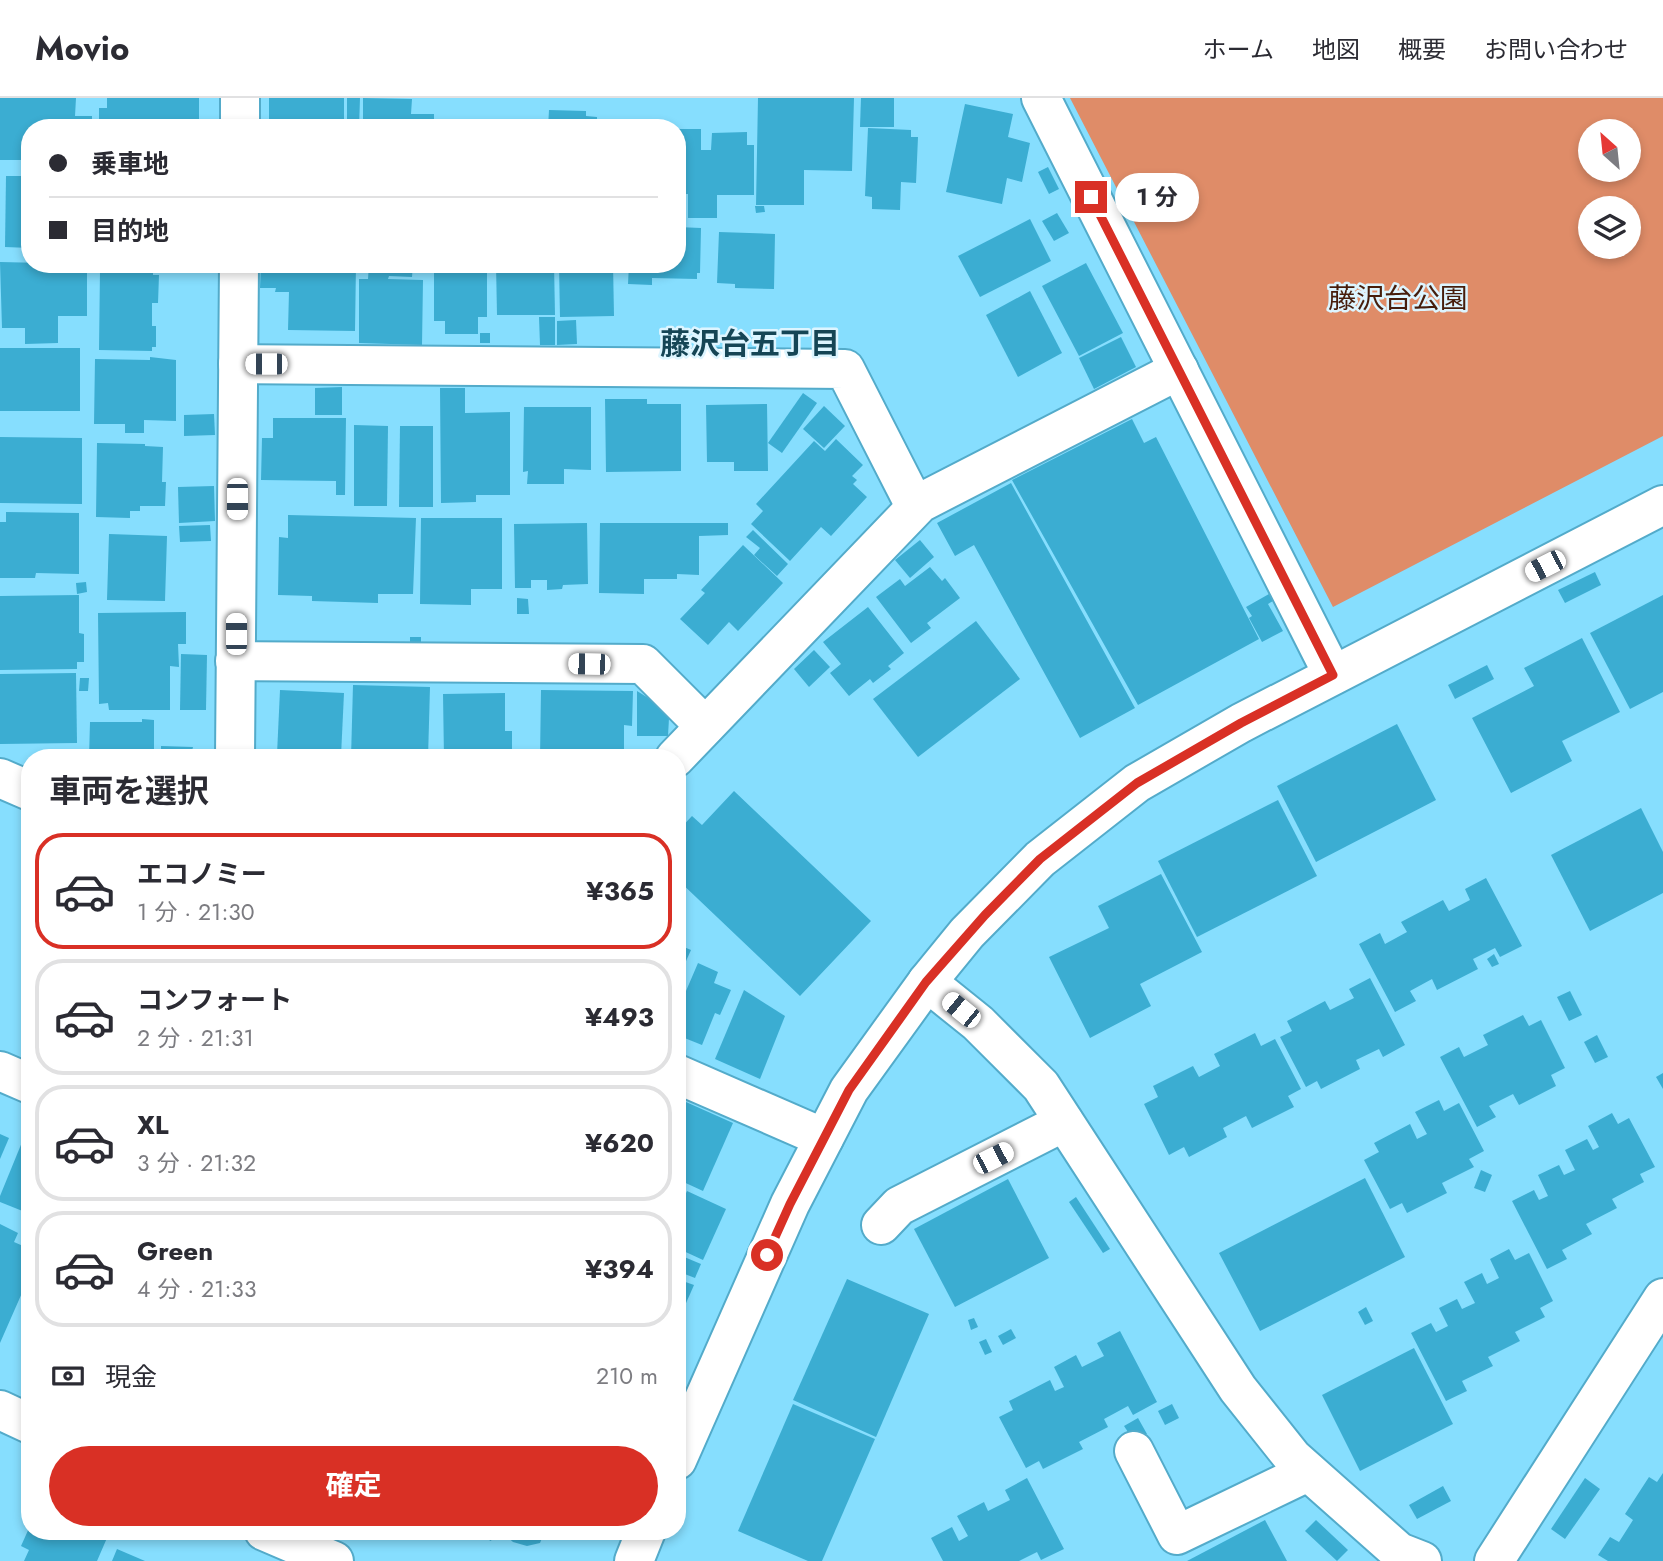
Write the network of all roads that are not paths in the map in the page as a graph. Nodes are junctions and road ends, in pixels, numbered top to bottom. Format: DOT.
graph roads {
  1 [pos="240,98"];
  2 [pos="1041,98"];
  3 [pos="240,119"];
  4 [pos="239,273"];
  5 [pos="238,364"];
  6 [pos="1179,370"];
  7 [pos="1663,505"];
  8 [pos="915,506"];
  9 [pos="235,661"];
  10 [pos="1333,675"];
  11 [pos="705,726"];
  12 [pos="235,749"];
  13 [pos="683,749"];
  14 [pos="0,778"];
  15 [pos="21,787"];
  16 [pos="926,982"];
  17 [pos="0,1071"];
  18 [pos="686,1078"];
  19 [pos="21,1080"];
  20 [pos="1064,1122"];
  21 [pos="824,1138"];
  22 [pos="881,1225"];
  23 [pos="1663,1298"];
  24 [pos="0,1410"];
  25 [pos="21,1420"];
  26 [pos="686,1440"];
  27 [pos="1134,1451"];
  28 [pos="1308,1472"];
  29 [pos="286,1540"];
  30 [pos="642,1540"];
  31 [pos="334,1561"];
  32 [pos="634,1561"];
  33 [pos="1422,1561"];
  34 [pos="1494,1561"];
  1 -- 3 [label="street"];
  2 -- 6 [label="street"];
  4 -- 5 [label="street"];
  5 -- 8 [label="street"];
  5 -- 9 [label="street"];
  6 -- 8 [label="street"];
  6 -- 10 [label="street"];
  7 -- 10 [label="street"];
  8 -- 11 [label="street"];
  9 -- 11 [label="street"];
  9 -- 12 [label="street"];
  10 -- 16 [label="street"];
  11 -- 13 [label="street"];
  14 -- 15 [label="street"];
  16 -- 20 [label="street"];
  16 -- 21 [label="street"];
  17 -- 19 [label="street"];
  18 -- 21 [label="street"];
  20 -- 22 [label="street"];
  20 -- 28 [label="street"];
  21 -- 26 [label="street"];
  23 -- 34 [label="street"];
  24 -- 25 [label="street"];
  27 -- 28 [label="street"];
  28 -- 33 [label="street"];
  29 -- 31 [label="street"];
  30 -- 32 [label="street"];
}
